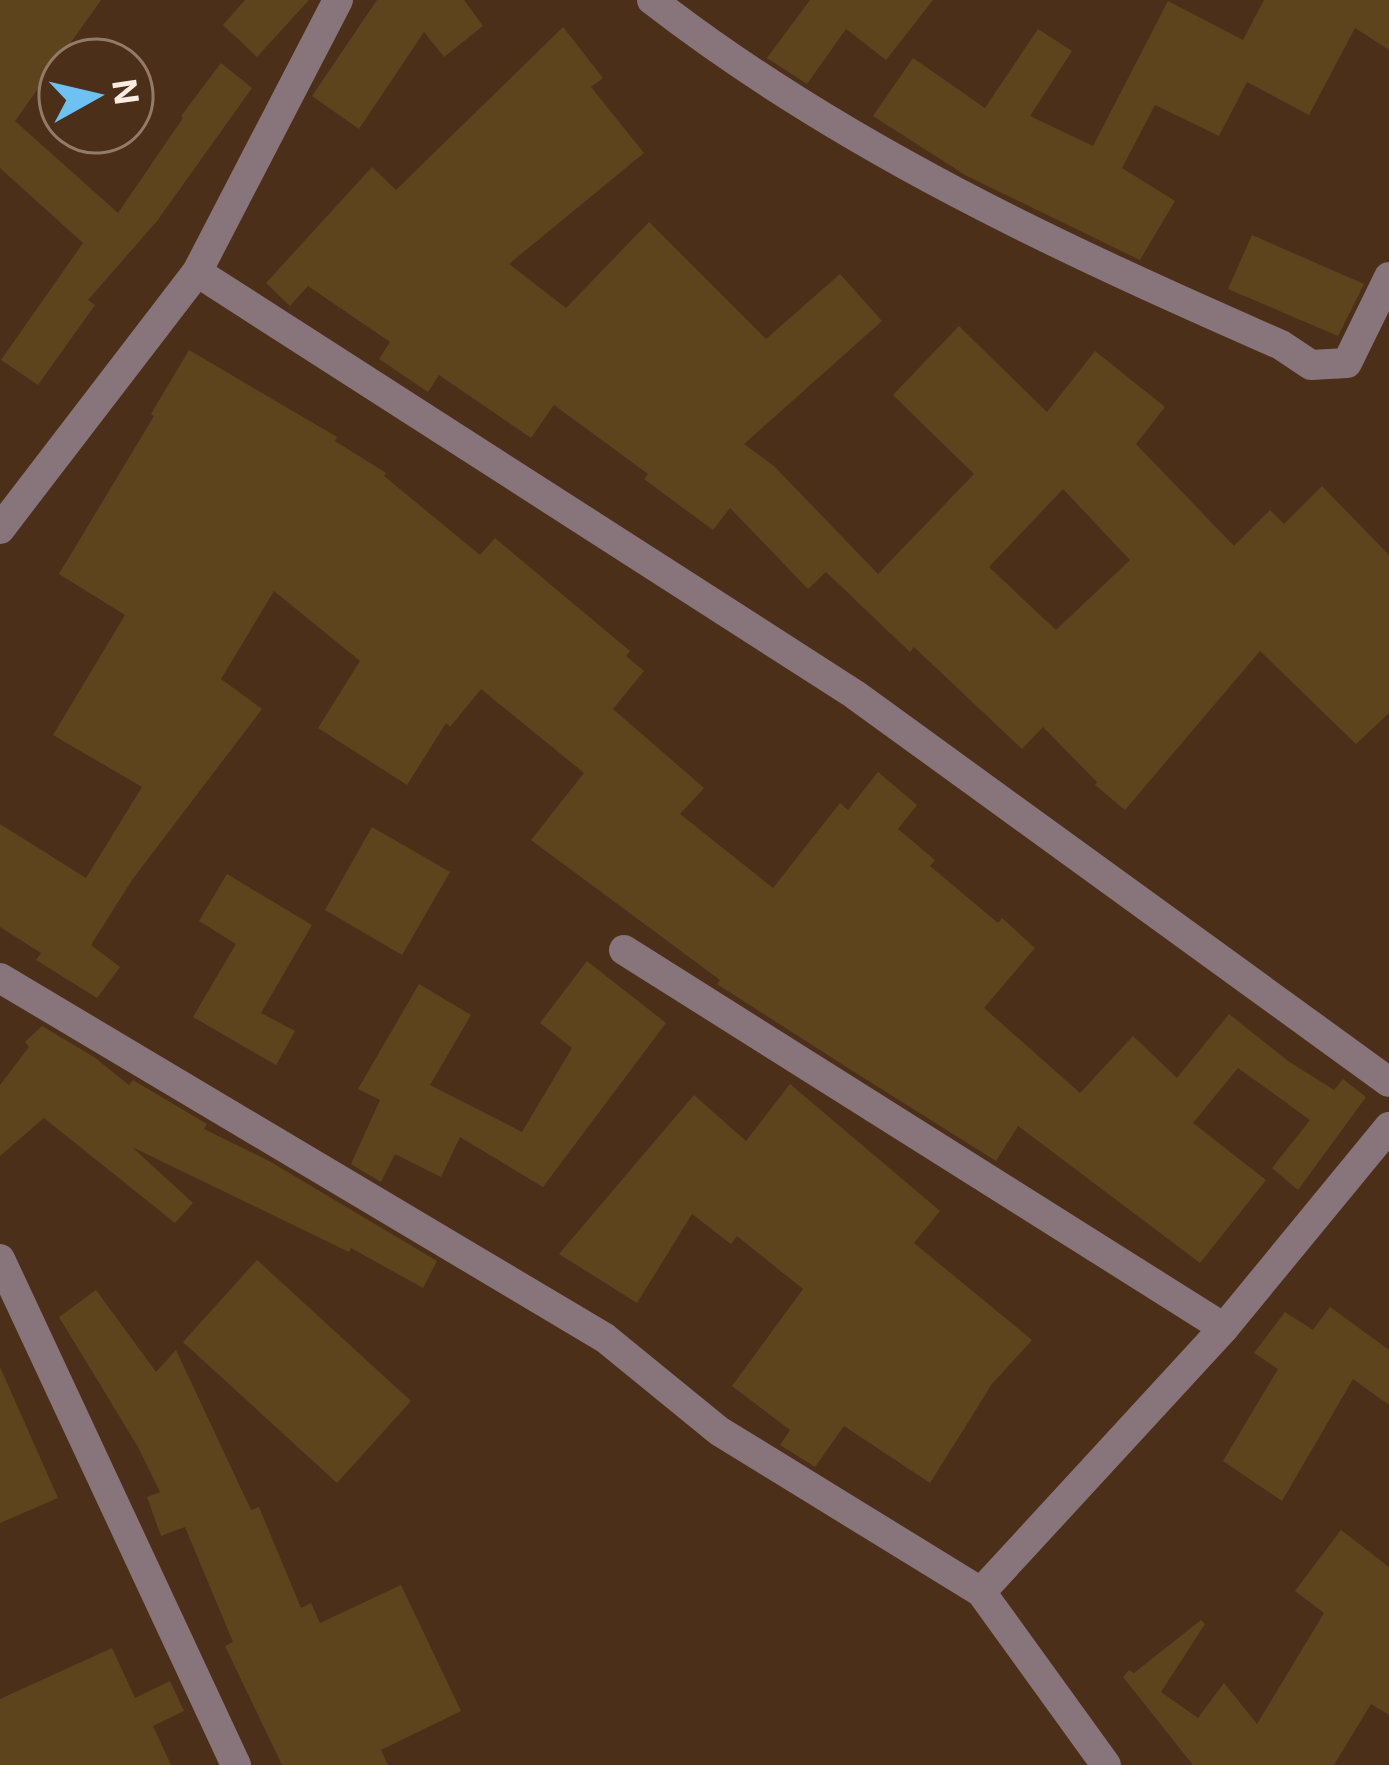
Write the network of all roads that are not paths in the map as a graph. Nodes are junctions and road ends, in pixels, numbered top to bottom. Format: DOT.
graph roads {
  1 [pos="338,0"];
  2 [pos="652,0"];
  3 [pos="196,272"];
  4 [pos="1389,277"];
  5 [pos="0,529"];
  6 [pos="624,950"];
  7 [pos="0,978"];
  8 [pos="1389,1082"];
  9 [pos="1389,1127"];
  10 [pos="0,1258"];
  11 [pos="1224,1328"];
  12 [pos="981,1592"];
  13 [pos="236,1765"];
  14 [pos="1106,1765"];
  1 -- 3 [label="street"];
  2 -- 4 [label="street"];
  3 -- 5 [label="street"];
  3 -- 8 [label="street"];
  6 -- 11 [label="street"];
  7 -- 12 [label="street"];
  9 -- 11 [label="street"];
  10 -- 13 [label="street"];
  11 -- 12 [label="street"];
  12 -- 14 [label="street"];
}
